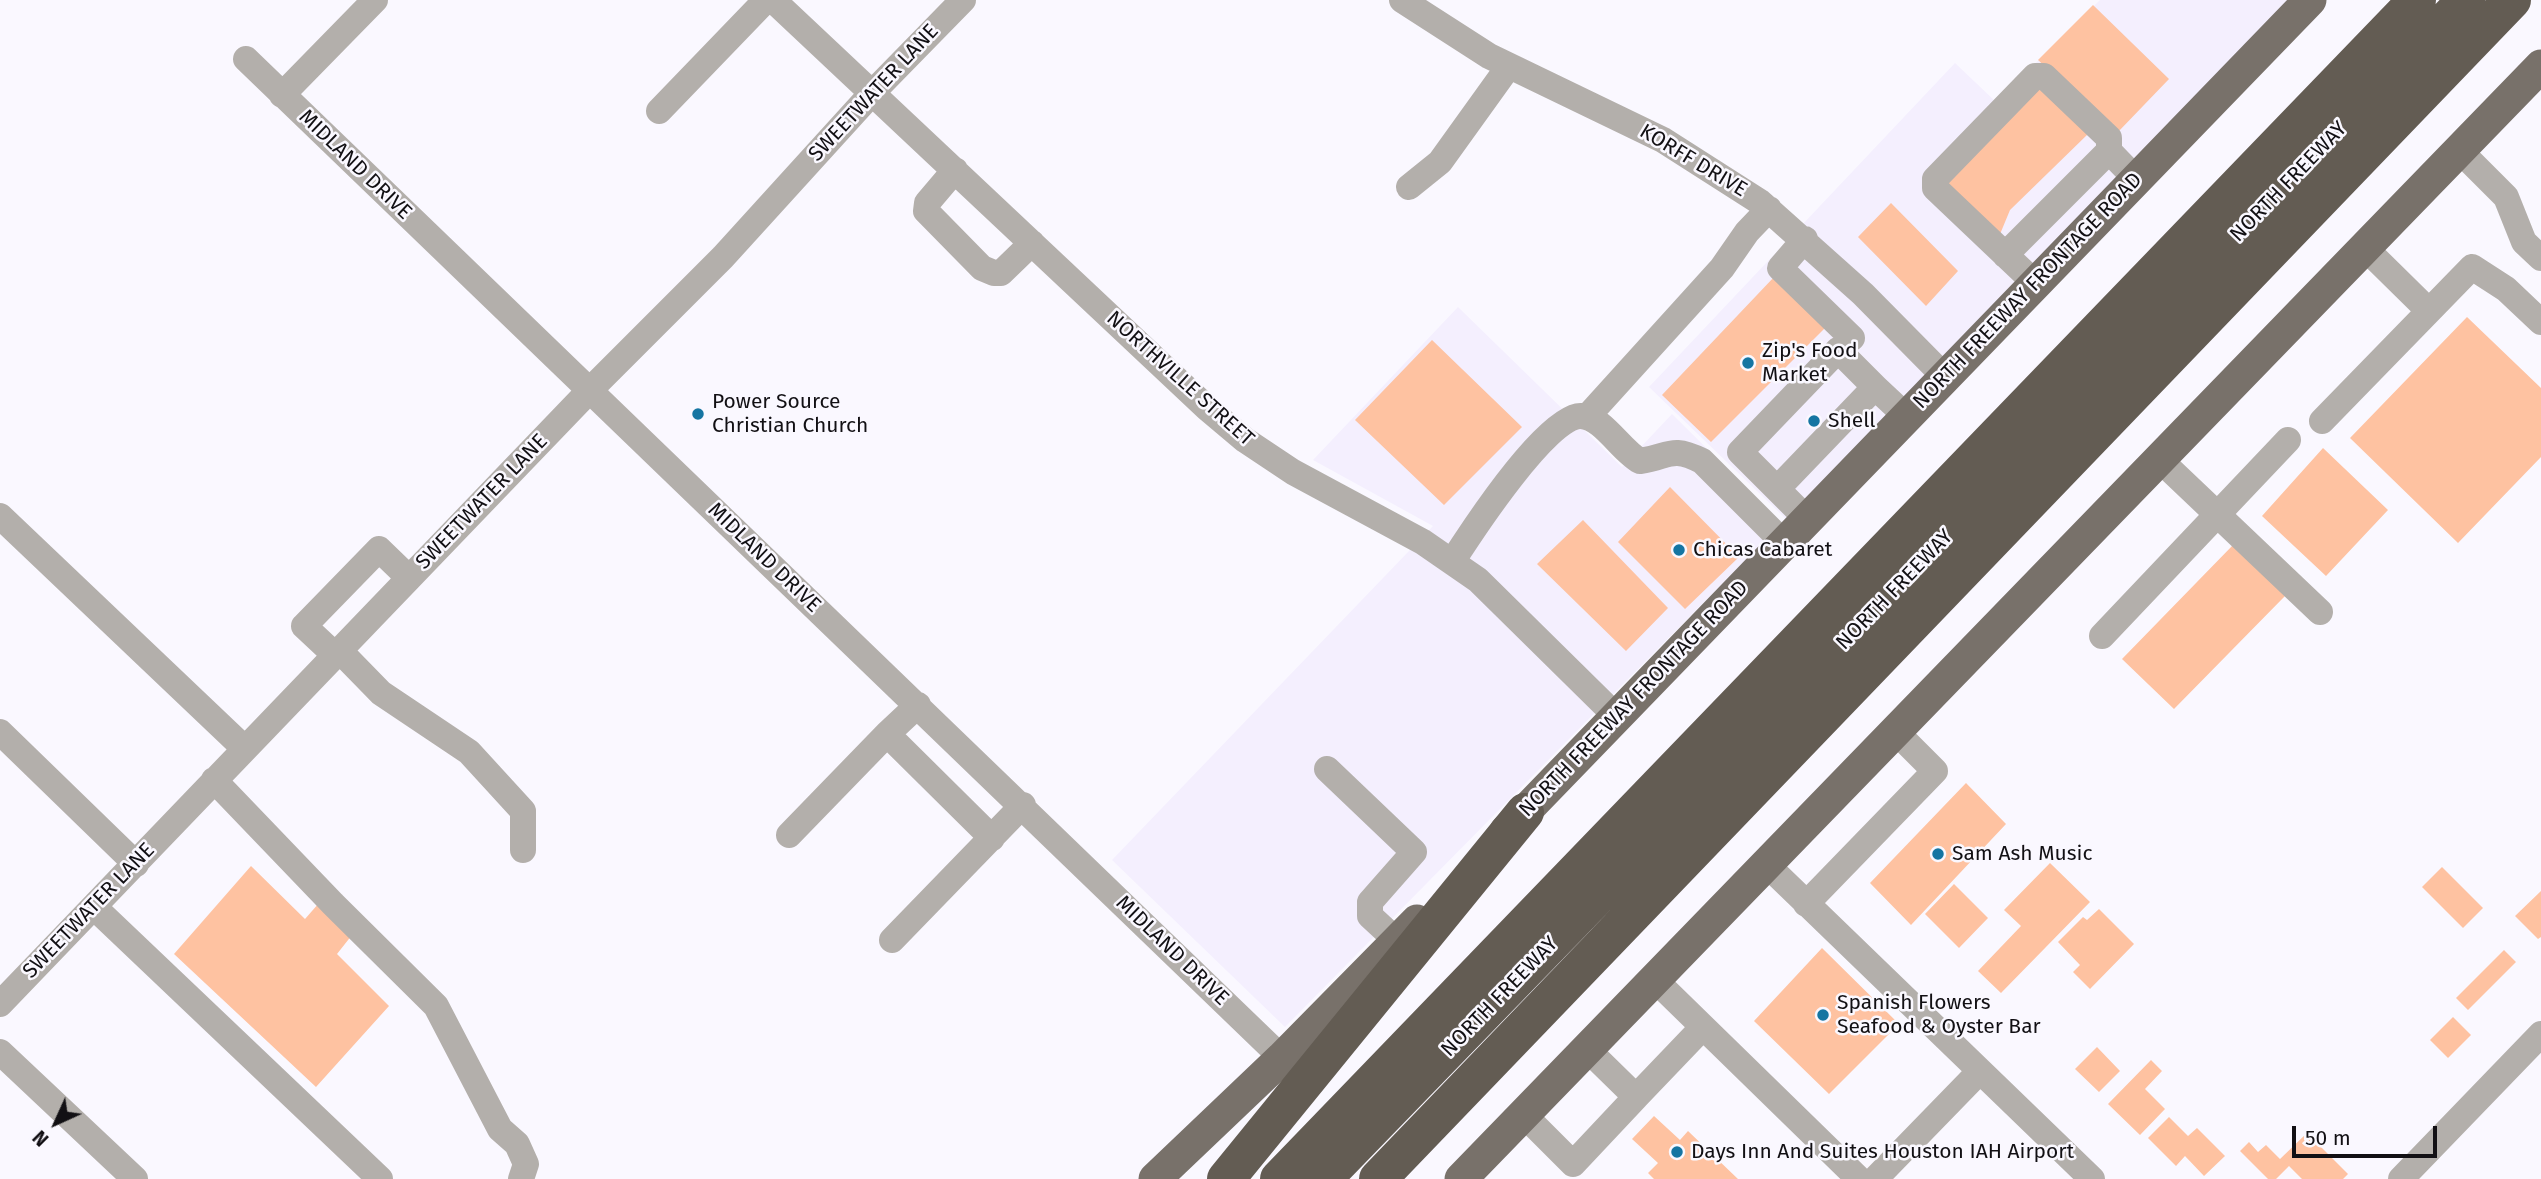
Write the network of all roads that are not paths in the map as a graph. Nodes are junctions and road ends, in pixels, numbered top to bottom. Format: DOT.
graph roads {
  1 [pos="375,0"];
  2 [pos="766,0"];
  3 [pos="774,0"];
  4 [pos="963,0"];
  5 [pos="1402,0"];
  6 [pos="2310,0"];
  7 [pos="2417,0"];
  8 [pos="2466,0"];
  9 [pos="2512,0"];
  10 [pos="246,60"];
  11 [pos="1509,66"];
  12 [pos="2541,66"];
  13 [pos="873,92"];
  14 [pos="282,95"];
  15 [pos="659,111"];
  16 [pos="2459,150"];
  17 [pos="2109,151"];
  18 [pos="955,170"];
  19 [pos="2136,179"];
  20 [pos="1409,187"];
  21 [pos="1769,209"];
  22 [pos="1805,239"];
  23 [pos="1032,243"];
  24 [pos="2365,248"];
  25 [pos="2005,255"];
  26 [pos="2541,258"];
  27 [pos="2035,283"];
  28 [pos="1880,311"];
  29 [pos="2429,311"];
  30 [pos="2541,322"];
  31 [pos="1845,344"];
  32 [pos="1945,377"];
  33 [pos="1875,387"];
  34 [pos="589,391"];
  35 [pos="1906,416"];
  36 [pos="1587,417"];
  37 [pos="2322,421"];
  38 [pos="2288,440"];
  39 [pos="2159,459"];
  40 [pos="1777,489"];
  41 [pos="2217,513"];
  42 [pos="0,516"];
  43 [pos="1807,519"];
  44 [pos="1784,543"];
  45 [pos="1452,562"];
  46 [pos="409,578"];
  47 [pos="340,589"];
  48 [pos="2320,612"];
  49 [pos="370,619"];
  50 [pos="2102,636"];
  51 [pos="337,653"];
  52 [pos="918,705"];
  53 [pos="1616,716"];
  54 [pos="1895,731"];
  55 [pos="0,732"];
  56 [pos="887,734"];
  57 [pos="244,748"];
  58 [pos="1327,769"];
  59 [pos="214,780"];
  60 [pos="1023,805"];
  61 [pos="1525,812"];
  62 [pos="789,835"];
  63 [pos="992,838"];
  64 [pos="523,850"];
  65 [pos="136,864"];
  66 [pos="1766,864"];
  67 [pos="1806,904"];
  68 [pos="94,907"];
  69 [pos="892,940"];
  70 [pos="1397,941"];
  71 [pos="1654,979"];
  72 [pos="0,1004"];
  73 [pos="1703,1027"];
  74 [pos="2541,1034"];
  75 [pos="1587,1049"];
  76 [pos="0,1052"];
  77 [pos="1282,1058"];
  78 [pos="1980,1072"];
  79 [pos="1636,1097"];
  80 [pos="1524,1115"];
  81 [pos="530,1174"];
  82 [pos="1576,1174"];
  83 [pos="135,1179"];
  84 [pos="380,1179"];
  85 [pos="1155,1179"];
  86 [pos="1226,1179"];
  87 [pos="1279,1179"];
  88 [pos="1323,1179"];
  89 [pos="1378,1179"];
  90 [pos="1461,1179"];
  91 [pos="1858,1179"];
  92 [pos="1875,1179"];
  93 [pos="2092,1179"];
  94 [pos="2401,1179"];
  1 -- 14 [label="street"];
  2 -- 15 [label="street"];
  3 -- 13 [label="street, NORTHVILLE STREET"];
  4 -- 13 [label="street, SWEETWATER LANE"];
  5 -- 11 [label="street, KORFF DRIVE"];
  6 -- 19 [label="main road, NORTH FREEWAY FRONTAGE ROAD"];
  7 -- 87 [label="highway, NORTH FREEWAY"];
  8 -- 88 [label="highway, NORTH FREEWAY"];
  9 -- 89 [label="highway, NORTH FREEWAY"];
  10 -- 14 [label="street, MIDLAND DRIVE"];
  11 -- 20 [label="street"];
  11 -- 21 [label="street, KORFF DRIVE"];
  12 -- 16 [label="main road"];
  13 -- 18 [label="street, NORTHVILLE STREET"];
  13 -- 34 [label="street, SWEETWATER LANE"];
  14 -- 34 [label="street, MIDLAND DRIVE"];
  16 -- 24 [label="main road"];
  16 -- 26 [label="street"];
  17 -- 19 [label="street"];
  17 -- 25 [label="street"];
  17 -- 25 [label="street"];
  18 -- 23 [label="street, NORTHVILLE STREET"];
  18 -- 23 [label="street"];
  19 -- 27 [label="main road, NORTH FREEWAY FRONTAGE ROAD"];
  21 -- 22 [label="street, KORFF DRIVE"];
  21 -- 36 [label="street"];
  22 -- 28 [label="street, KORFF DRIVE"];
  22 -- 31 [label="street"];
  23 -- 45 [label="street, NORTHVILLE STREET"];
  24 -- 29 [label="street"];
  24 -- 39 [label="main road"];
  25 -- 27 [label="street"];
  27 -- 32 [label="main road, NORTH FREEWAY FRONTAGE ROAD"];
  28 -- 31 [label="street"];
  28 -- 32 [label="street, KORFF DRIVE"];
  29 -- 30 [label="street"];
  29 -- 37 [label="street"];
  31 -- 33 [label="street"];
  31 -- 40 [label="street"];
  32 -- 35 [label="main road, NORTH FREEWAY FRONTAGE ROAD"];
  33 -- 35 [label="street"];
  33 -- 40 [label="street"];
  34 -- 46 [label="street, SWEETWATER LANE"];
  34 -- 52 [label="street, MIDLAND DRIVE"];
  35 -- 43 [label="main road, NORTH FREEWAY FRONTAGE ROAD"];
  36 -- 44 [label="street"];
  36 -- 45 [label="street"];
  38 -- 41 [label="street"];
  39 -- 41 [label="street"];
  39 -- 54 [label="main road"];
  40 -- 43 [label="street"];
  41 -- 48 [label="street"];
  41 -- 50 [label="street"];
  42 -- 57 [label="street"];
  43 -- 44 [label="main road, NORTH FREEWAY FRONTAGE ROAD"];
  44 -- 53 [label="main road, NORTH FREEWAY FRONTAGE ROAD"];
  45 -- 53 [label="street, NORTHVILLE STREET"];
  46 -- 47 [label="street"];
  46 -- 49 [label="street, SWEETWATER LANE"];
  47 -- 49 [label="street"];
  47 -- 51 [label="street"];
  49 -- 51 [label="street, SWEETWATER LANE"];
  51 -- 57 [label="street, SWEETWATER LANE"];
  51 -- 64 [label="street"];
  52 -- 56 [label="street"];
  52 -- 60 [label="street, MIDLAND DRIVE"];
  53 -- 61 [label="main road, NORTH FREEWAY FRONTAGE ROAD"];
  54 -- 66 [label="main road"];
  54 -- 67 [label="street"];
  55 -- 65 [label="street"];
  56 -- 62 [label="street"];
  56 -- 63 [label="street"];
  57 -- 59 [label="street, SWEETWATER LANE"];
  58 -- 70 [label="street"];
  59 -- 65 [label="street, SWEETWATER LANE"];
  59 -- 81 [label="street"];
  60 -- 63 [label="street"];
  60 -- 77 [label="street, MIDLAND DRIVE"];
  61 -- 70 [label="main road, NORTH FREEWAY FRONTAGE ROAD"];
  61 -- 86 [label="highway"];
  63 -- 69 [label="street"];
  65 -- 68 [label="street, SWEETWATER LANE"];
  66 -- 67 [label="street"];
  66 -- 71 [label="main road"];
  67 -- 78 [label="street"];
  68 -- 72 [label="street, SWEETWATER LANE"];
  68 -- 84 [label="street"];
  70 -- 77 [label="main road, NORTH FREEWAY FRONTAGE ROAD"];
  71 -- 73 [label="street"];
  71 -- 75 [label="main road"];
  73 -- 79 [label="street"];
  73 -- 91 [label="street"];
  74 -- 94 [label="street"];
  75 -- 79 [label="street"];
  75 -- 80 [label="main road"];
  76 -- 83 [label="street"];
  77 -- 85 [label="main road, NORTH FREEWAY FRONTAGE ROAD"];
  78 -- 92 [label="street"];
  78 -- 93 [label="street"];
  79 -- 82 [label="street"];
  80 -- 82 [label="street"];
  80 -- 90 [label="main road"];
}
